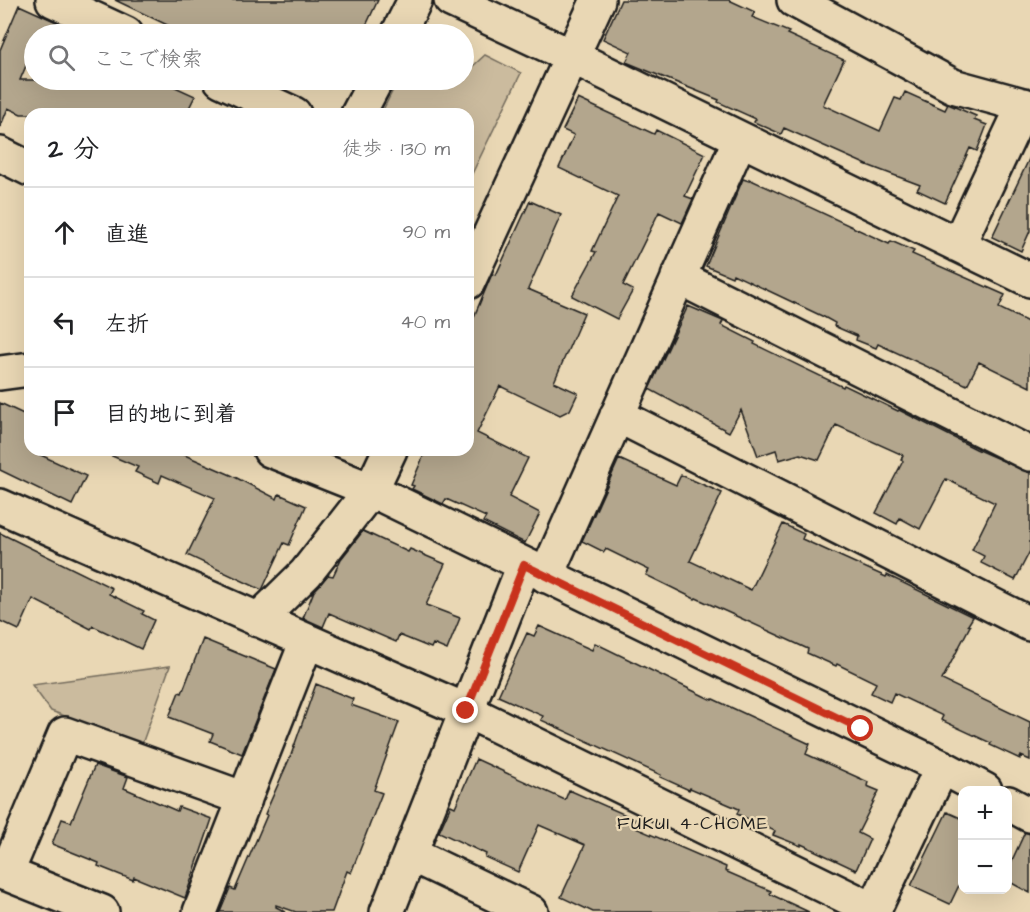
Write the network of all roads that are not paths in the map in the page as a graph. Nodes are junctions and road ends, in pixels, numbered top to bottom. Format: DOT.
graph roads {
  1 [pos="53,0"];
  2 [pos="415,0"];
  3 [pos="451,0"];
  4 [pos="598,0"];
  5 [pos="794,0"];
  6 [pos="105,24"];
  7 [pos="403,24"];
  8 [pos="573,57"];
  9 [pos="242,90"];
  10 [pos="371,90"];
  11 [pos="1027,106"];
  12 [pos="281,108"];
  13 [pos="361,108"];
  14 [pos="740,139"];
  15 [pos="0,154"];
  16 [pos="24,166"];
  17 [pos="958,246"];
  18 [pos="474,269"];
  19 [pos="678,277"];
  20 [pos="1030,280"];
  21 [pos="24,370"];
  22 [pos="0,374"];
  23 [pos="617,414"];
  24 [pos="1030,454"];
  25 [pos="285,456"];
  26 [pos="387,456"];
  27 [pos="371,490"];
  28 [pos="0,506"];
  29 [pos="535,570"];
  30 [pos="258,620"];
  31 [pos="1030,624"];
  32 [pos="307,641"];
  33 [pos="466,711"];
  34 [pos="942,767"];
  35 [pos="978,786"];
  36 [pos="244,799"];
  37 [pos="1012,805"];
  38 [pos="1030,815"];
  39 [pos="410,854"];
  40 [pos="3,873"];
  41 [pos="873,911"];
  42 [pos="102,912"];
  43 [pos="200,912"];
  44 [pos="387,912"];
  45 [pos="531,912"];
  1 -- 6 [label="street"];
  2 -- 7 [label="street"];
  3 -- 8 [label="street"];
  4 -- 8 [label="street"];
  5 -- 11 [label="street"];
  8 -- 14 [label="street"];
  8 -- 18 [label="street"];
  9 -- 12 [label="street"];
  10 -- 13 [label="street"];
  11 -- 17 [label="street"];
  14 -- 17 [label="street"];
  14 -- 19 [label="street"];
  15 -- 16 [label="street"];
  17 -- 20 [label="street"];
  19 -- 23 [label="street"];
  19 -- 24 [label="street"];
  21 -- 22 [label="street"];
  23 -- 29 [label="street"];
  23 -- 31 [label="street"];
  25 -- 27 [label="street"];
  26 -- 27 [label="street"];
  27 -- 29 [label="street"];
  27 -- 30 [label="street"];
  28 -- 30 [label="street"];
  29 -- 33 [label="street"];
  29 -- 34 [label="street"];
  30 -- 32 [label="street"];
  32 -- 33 [label="street"];
  32 -- 36 [label="street"];
  33 -- 39 [label="street"];
  33 -- 41 [label="street"];
  34 -- 35 [label="street"];
  34 -- 41 [label="street"];
  36 -- 40 [label="street"];
  36 -- 43 [label="street"];
  37 -- 38 [label="street"];
  39 -- 44 [label="street"];
  39 -- 45 [label="street"];
  40 -- 42 [label="street"];
}
